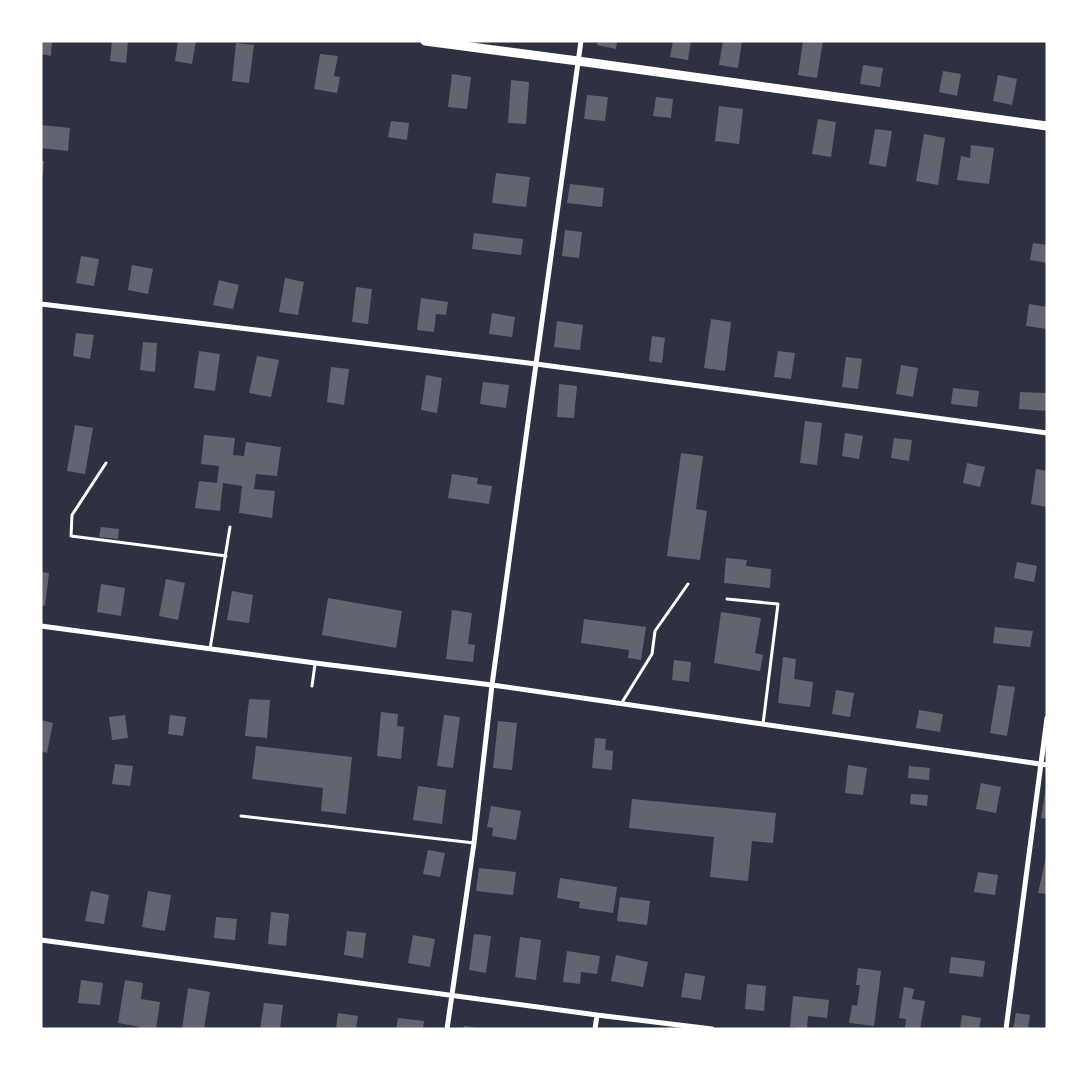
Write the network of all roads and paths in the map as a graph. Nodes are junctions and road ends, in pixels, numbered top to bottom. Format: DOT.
graph roads {
  1 [pos="425,41"];
  2 [pos="581,41"];
  3 [pos="578,61"];
  4 [pos="1047,126"];
  5 [pos="41,304"];
  6 [pos="536,364"];
  7 [pos="1047,433"];
  8 [pos="106,463"];
  9 [pos="230,527"];
  10 [pos="226,556"];
  11 [pos="688,584"];
  12 [pos="727,599"];
  13 [pos="41,626"];
  14 [pos="210,649"];
  15 [pos="315,663"];
  16 [pos="492,685"];
  17 [pos="312,686"];
  18 [pos="621,705"];
  19 [pos="1047,718"];
  20 [pos="763,724"];
  21 [pos="1044,765"];
  22 [pos="241,816"];
  23 [pos="474,843"];
  24 [pos="41,940"];
  25 [pos="452,995"];
  26 [pos="597,1015"];
  27 [pos="447,1029"];
  28 [pos="595,1029"];
  29 [pos="712,1029"];
  30 [pos="1006,1029"];
  1 -- 3 [label="street"];
  2 -- 3 [label="street"];
  3 -- 4 [label="street"];
  3 -- 6 [label="street"];
  5 -- 6 [label="street"];
  6 -- 7 [label="street"];
  6 -- 16 [label="street"];
  8 -- 10 [label="lane"];
  9 -- 10 [label="lane"];
  10 -- 14 [label="lane"];
  11 -- 18 [label="lane"];
  12 -- 20 [label="lane"];
  13 -- 14 [label="street"];
  14 -- 15 [label="street"];
  15 -- 16 [label="street"];
  15 -- 17 [label="lane"];
  16 -- 18 [label="street"];
  16 -- 23 [label="street"];
  18 -- 20 [label="street"];
  19 -- 21 [label="street"];
  20 -- 21 [label="street"];
  21 -- 30 [label="street"];
  22 -- 23 [label="lane"];
  23 -- 25 [label="street"];
  24 -- 25 [label="street"];
  25 -- 26 [label="street"];
  25 -- 27 [label="street"];
  26 -- 28 [label="street"];
  26 -- 29 [label="street"];
}
